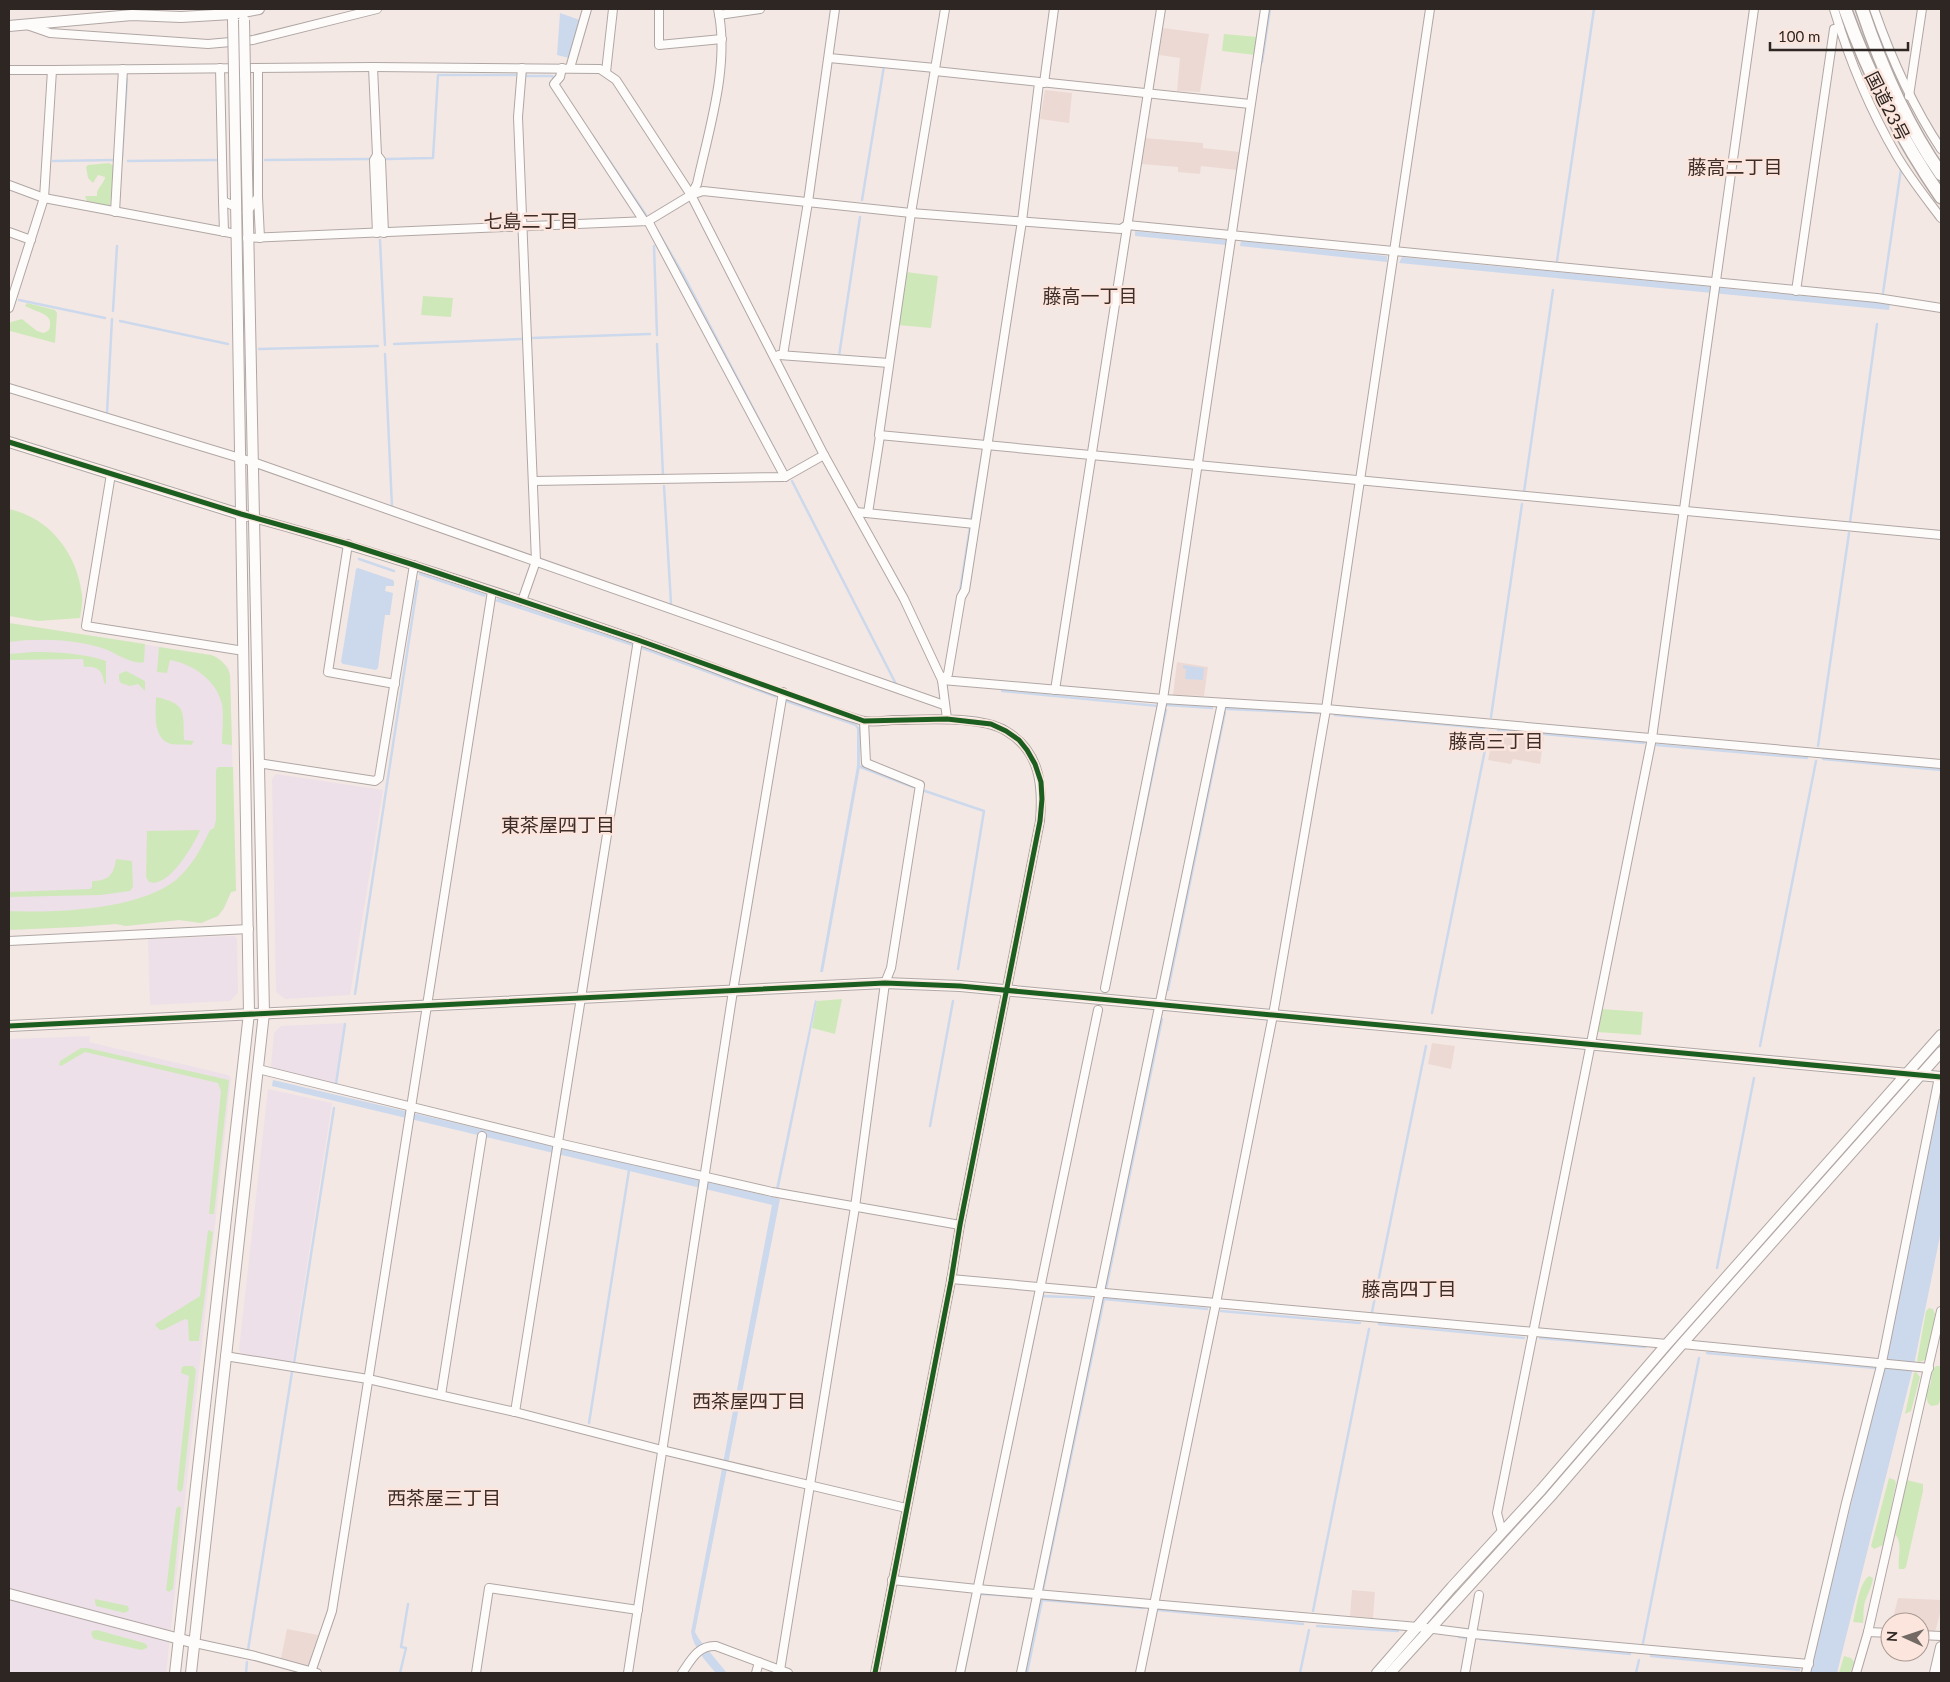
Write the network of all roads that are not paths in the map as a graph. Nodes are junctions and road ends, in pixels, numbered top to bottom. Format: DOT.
graph roads {
  1 [pos="259,9"];
  2 [pos="377,9"];
  3 [pos="587,9"];
  4 [pos="613,9"];
  5 [pos="659,9"];
  6 [pos="760,9"];
  7 [pos="836,9"];
  8 [pos="945,9"];
  9 [pos="1054,9"];
  10 [pos="1161,9"];
  11 [pos="1265,9"];
  12 [pos="1430,9"];
  13 [pos="1754,9"];
  14 [pos="1834,9"];
  15 [pos="1845,9"];
  16 [pos="1862,9"];
  17 [pos="1874,9"];
  18 [pos="1922,9"];
  19 [pos="719,12"];
  20 [pos="237,14"];
  21 [pos="26,25"];
  22 [pos="9,26"];
  23 [pos="1840,28"];
  24 [pos="722,39"];
  25 [pos="829,58"];
  26 [pos="373,67"];
  27 [pos="220,68"];
  28 [pos="258,68"];
  29 [pos="522,68"];
  30 [pos="562,68"];
  31 [pos="570,68"];
  32 [pos="123,69"];
  33 [pos="9,70"];
  34 [pos="52,70"];
  35 [pos="935,70"];
  36 [pos="606,72"];
  37 [pos="1041,83"];
  38 [pos="1148,94"];
  39 [pos="1909,96"];
  40 [pos="1250,104"];
  41 [pos="1941,149"];
  42 [pos="1941,174"];
  43 [pos="9,185"];
  44 [pos="691,195"];
  45 [pos="258,197"];
  46 [pos="44,198"];
  47 [pos="1941,198"];
  48 [pos="223,201"];
  49 [pos="808,202"];
  50 [pos="236,207"];
  51 [pos="115,212"];
  52 [pos="246,212"];
  53 [pos="911,213"];
  54 [pos="1941,218"];
  55 [pos="646,221"];
  56 [pos="1022,221"];
  57 [pos="1127,225"];
  58 [pos="523,227"];
  59 [pos="9,232"];
  60 [pos="224,232"];
  61 [pos="381,233"];
  62 [pos="236,234"];
  63 [pos="1231,235"];
  64 [pos="247,238"];
  65 [pos="260,238"];
  66 [pos="30,240"];
  67 [pos="1395,252"];
  68 [pos="1714,288"];
  69 [pos="1796,291"];
  70 [pos="11,295"];
  71 [pos="9,308"];
  72 [pos="1941,308"];
  73 [pos="784,355"];
  74 [pos="773,357"];
  75 [pos="889,363"];
  76 [pos="9,388"];
  77 [pos="880,436"];
  78 [pos="9,442"];
  79 [pos="987,445"];
  80 [pos="824,455"];
  81 [pos="1092,456"];
  82 [pos="240,459"];
  83 [pos="253,462"];
  84 [pos="1198,466"];
  85 [pos="111,474"];
  86 [pos="785,477"];
  87 [pos="533,481"];
  88 [pos="1361,482"];
  89 [pos="856,512"];
  90 [pos="1683,512"];
  91 [pos="868,513"];
  92 [pos="241,514"];
  93 [pos="254,518"];
  94 [pos="975,524"];
  95 [pos="1941,535"];
  96 [pos="348,544"];
  97 [pos="536,561"];
  98 [pos="414,565"];
  99 [pos="492,591"];
  100 [pos="522,601"];
  101 [pos="638,640"];
  102 [pos="244,651"];
  103 [pos="942,680"];
  104 [pos="394,684"];
  105 [pos="1055,690"];
  106 [pos="782,692"];
  107 [pos="1163,699"];
  108 [pos="1222,703"];
  109 [pos="944,705"];
  110 [pos="1326,709"];
  111 [pos="947,719"];
  112 [pos="864,721"];
  113 [pos="1652,738"];
  114 [pos="258,763"];
  115 [pos="1941,764"];
  116 [pos="249,929"];
  117 [pos="9,941"];
  118 [pos="885,983"];
  119 [pos="1105,988"];
  120 [pos="1007,990"];
  121 [pos="733,991"];
  122 [pos="580,998"];
  123 [pos="1159,1004"];
  124 [pos="428,1006"];
  125 [pos="1098,1010"];
  126 [pos="264,1013"];
  127 [pos="249,1014"];
  128 [pos="1273,1015"];
  129 [pos="9,1026"];
  130 [pos="1941,1035"];
  131 [pos="1590,1044"];
  132 [pos="1941,1052"];
  133 [pos="1917,1062"];
  134 [pos="1937,1064"];
  135 [pos="258,1069"];
  136 [pos="1906,1074"];
  137 [pos="1920,1076"];
  138 [pos="1940,1077"];
  139 [pos="410,1108"];
  140 [pos="482,1136"];
  141 [pos="558,1144"];
  142 [pos="705,1179"];
  143 [pos="854,1207"];
  144 [pos="960,1226"];
  145 [pos="951,1279"];
  146 [pos="1040,1287"];
  147 [pos="1100,1292"];
  148 [pos="1216,1303"];
  149 [pos="1941,1311"];
  150 [pos="1533,1331"];
  151 [pos="1667,1344"];
  152 [pos="1682,1344"];
  153 [pos="225,1356"];
  154 [pos="1882,1362"];
  155 [pos="1929,1368"];
  156 [pos="368,1379"];
  157 [pos="441,1395"];
  158 [pos="515,1412"];
  159 [pos="662,1450"];
  160 [pos="809,1484"];
  161 [pos="906,1508"];
  162 [pos="1502,1532"];
  163 [pos="892,1580"];
  164 [pos="977,1589"];
  165 [pos="9,1594"];
  166 [pos="1038,1594"];
  167 [pos="1479,1595"];
  168 [pos="1154,1603"];
  169 [pos="638,1610"];
  170 [pos="1418,1627"];
  171 [pos="1430,1629"];
  172 [pos="1868,1632"];
  173 [pos="1880,1633"];
  174 [pos="1473,1634"];
  175 [pos="178,1639"];
  176 [pos="195,1643"];
  177 [pos="1941,1647"];
  178 [pos="759,1662"];
  179 [pos="1809,1664"];
  180 [pos="314,1672"];
  181 [pos="784,1672"];
  182 [pos="175,1673"];
  183 [pos="191,1673"];
  184 [pos="476,1673"];
  185 [pos="628,1673"];
  186 [pos="682,1673"];
  187 [pos="756,1673"];
  188 [pos="875,1673"];
  189 [pos="960,1673"];
  190 [pos="1021,1673"];
  191 [pos="1140,1673"];
  192 [pos="1377,1673"];
  193 [pos="1390,1673"];
  194 [pos="1465,1673"];
  195 [pos="1806,1673"];
  196 [pos="1856,1673"];
  197 [pos="1935,1673"];
  1 -- 20 [label="street"];
  2 -- 21 [label="street"];
  3 -- 31 [label="street"];
  4 -- 36 [label="street"];
  5 -- 24 [label="street"];
  6 -- 19 [label="street"];
  7 -- 25 [label="street"];
  8 -- 35 [label="street"];
  9 -- 37 [label="street"];
  10 -- 38 [label="street"];
  11 -- 40 [label="street"];
  12 -- 67 [label="street"];
  13 -- 68 [label="street"];
  14 -- 23 [label="street"];
  15 -- 47 [label="highway, 国道23号"];
  16 -- 42 [label="highway, 国道23号"];
  17 -- 39 [label="street"];
  18 -- 39 [label="street"];
  19 -- 24 [label="street"];
  20 -- 21 [label="street"];
  20 -- 50 [label="street, bridge"];
  20 -- 52 [label="street, bridge"];
  21 -- 22 [label="street"];
  23 -- 54 [label="street"];
  23 -- 69 [label="street"];
  24 -- 44 [label="street"];
  25 -- 35 [label="street"];
  25 -- 49 [label="street"];
  26 -- 28 [label="street"];
  26 -- 29 [label="street"];
  26 -- 61 [label="street"];
  27 -- 28 [label="street"];
  27 -- 32 [label="street"];
  27 -- 48 [label="street"];
  28 -- 45 [label="street"];
  29 -- 30 [label="street"];
  29 -- 58 [label="street"];
  30 -- 31 [label="street"];
  30 -- 55 [label="street"];
  31 -- 36 [label="street"];
  32 -- 34 [label="street"];
  32 -- 51 [label="street"];
  33 -- 34 [label="street"];
  34 -- 46 [label="street"];
  35 -- 37 [label="street"];
  35 -- 53 [label="street"];
  36 -- 44 [label="street"];
  37 -- 38 [label="street"];
  37 -- 56 [label="street"];
  38 -- 40 [label="street"];
  38 -- 57 [label="street"];
  39 -- 41 [label="street"];
  40 -- 63 [label="street"];
  43 -- 46 [label="street"];
  44 -- 49 [label="street"];
  44 -- 55 [label="street"];
  44 -- 74 [label="street"];
  45 -- 52 [label="street"];
  45 -- 65 [label="street"];
  46 -- 51 [label="street"];
  46 -- 66 [label="street"];
  48 -- 50 [label="street"];
  48 -- 60 [label="street"];
  49 -- 53 [label="street"];
  49 -- 73 [label="street"];
  50 -- 62 [label="street"];
  51 -- 60 [label="street"];
  52 -- 64 [label="street"];
  53 -- 56 [label="street"];
  53 -- 75 [label="street"];
  55 -- 58 [label="street"];
  55 -- 86 [label="street"];
  56 -- 57 [label="street"];
  56 -- 79 [label="street"];
  57 -- 63 [label="street"];
  57 -- 81 [label="street"];
  58 -- 61 [label="street"];
  58 -- 87 [label="street"];
  59 -- 66 [label="street"];
  60 -- 62 [label="street"];
  61 -- 65 [label="street"];
  62 -- 82 [label="street"];
  63 -- 67 [label="street"];
  63 -- 84 [label="street"];
  64 -- 65 [label="street"];
  64 -- 83 [label="street"];
  66 -- 70 [label="street"];
  67 -- 68 [label="street"];
  67 -- 88 [label="street"];
  68 -- 69 [label="street"];
  68 -- 90 [label="street"];
  69 -- 72 [label="street"];
  70 -- 71 [label="street"];
  73 -- 74 [label="street"];
  73 -- 75 [label="street"];
  74 -- 80 [label="street"];
  75 -- 77 [label="street"];
  76 -- 82 [label="street"];
  77 -- 79 [label="street"];
  77 -- 91 [label="street"];
  78 -- 85 [label="street"];
  79 -- 81 [label="street"];
  79 -- 94 [label="street"];
  80 -- 86 [label="street"];
  80 -- 89 [label="street"];
  81 -- 84 [label="street"];
  81 -- 105 [label="street"];
  82 -- 83 [label="street"];
  82 -- 92 [label="street"];
  83 -- 93 [label="street"];
  83 -- 97 [label="street"];
  84 -- 88 [label="street"];
  84 -- 107 [label="street"];
  85 -- 92 [label="street"];
  85 -- 102 [label="street"];
  86 -- 87 [label="street"];
  87 -- 97 [label="street"];
  88 -- 90 [label="street"];
  88 -- 110 [label="street"];
  89 -- 91 [label="street"];
  89 -- 103 [label="street"];
  90 -- 95 [label="street"];
  90 -- 113 [label="street"];
  91 -- 94 [label="street"];
  92 -- 93 [label="street"];
  92 -- 102 [label="street"];
  93 -- 96 [label="street"];
  93 -- 114 [label="street"];
  94 -- 103 [label="street"];
  96 -- 98 [label="street"];
  96 -- 104 [label="street"];
  97 -- 100 [label="street"];
  97 -- 109 [label="street"];
  98 -- 99 [label="street"];
  98 -- 104 [label="street"];
  99 -- 100 [label="street"];
  99 -- 124 [label="street"];
  100 -- 101 [label="street"];
  101 -- 106 [label="street"];
  101 -- 122 [label="street"];
  102 -- 116 [label="street"];
  103 -- 105 [label="street"];
  103 -- 109 [label="street"];
  104 -- 114 [label="street"];
  105 -- 107 [label="street"];
  106 -- 112 [label="street"];
  106 -- 121 [label="street"];
  107 -- 108 [label="street"];
  107 -- 119 [label="street"];
  108 -- 110 [label="street"];
  108 -- 123 [label="street"];
  109 -- 111 [label="street"];
  110 -- 113 [label="street"];
  110 -- 128 [label="street"];
  111 -- 112 [label="street"];
  111 -- 120 [label="street"];
  112 -- 118 [label="street"];
  113 -- 115 [label="street"];
  113 -- 131 [label="street"];
  114 -- 126 [label="street"];
  116 -- 117 [label="street"];
  116 -- 127 [label="street"];
  118 -- 120 [label="street"];
  118 -- 121 [label="street"];
  118 -- 143 [label="street"];
  120 -- 123 [label="street"];
  120 -- 144 [label="street"];
  121 -- 122 [label="street"];
  121 -- 142 [label="street"];
  122 -- 124 [label="street"];
  122 -- 141 [label="street"];
  123 -- 128 [label="street"];
  123 -- 147 [label="street"];
  124 -- 126 [label="street"];
  124 -- 139 [label="street"];
  125 -- 146 [label="street"];
  126 -- 127 [label="street"];
  126 -- 135 [label="street"];
  127 -- 129 [label="street"];
  127 -- 175 [label="street"];
  128 -- 131 [label="street"];
  128 -- 148 [label="street"];
  130 -- 133 [label="street"];
  131 -- 136 [label="street"];
  131 -- 150 [label="street"];
  132 -- 134 [label="street"];
  133 -- 134 [label="street"];
  133 -- 136 [label="street"];
  134 -- 137 [label="street"];
  135 -- 139 [label="street"];
  135 -- 153 [label="street"];
  136 -- 137 [label="street"];
  136 -- 151 [label="street"];
  137 -- 138 [label="street"];
  137 -- 152 [label="street"];
  138 -- 154 [label="street"];
  139 -- 141 [label="street"];
  139 -- 156 [label="street"];
  140 -- 157 [label="street"];
  141 -- 142 [label="street"];
  141 -- 158 [label="street"];
  142 -- 143 [label="street"];
  142 -- 159 [label="street"];
  143 -- 144 [label="street"];
  143 -- 160 [label="street"];
  144 -- 145 [label="street"];
  145 -- 146 [label="street"];
  145 -- 161 [label="street"];
  146 -- 147 [label="street"];
  146 -- 164 [label="street"];
  147 -- 148 [label="street"];
  147 -- 166 [label="street"];
  148 -- 150 [label="street"];
  148 -- 168 [label="street"];
  149 -- 155 [label="street"];
  150 -- 151 [label="street"];
  150 -- 162 [label="street"];
  151 -- 162 [label="street"];
  152 -- 154 [label="street"];
  152 -- 171 [label="street"];
  153 -- 156 [label="street"];
  153 -- 176 [label="street"];
  154 -- 155 [label="street"];
  154 -- 179 [label="street"];
  155 -- 172 [label="street"];
  156 -- 157 [label="street"];
  156 -- 180 [label="street"];
  157 -- 158 [label="street"];
  158 -- 159 [label="street"];
  159 -- 160 [label="street"];
  159 -- 169 [label="street"];
  160 -- 161 [label="street"];
  160 -- 181 [label="street"];
  161 -- 163 [label="street"];
  162 -- 170 [label="street"];
  163 -- 164 [label="street"];
  163 -- 188 [label="street"];
  164 -- 166 [label="street"];
  164 -- 189 [label="street"];
  165 -- 175 [label="street"];
  166 -- 168 [label="street"];
  166 -- 190 [label="street"];
  167 -- 174 [label="street"];
  168 -- 170 [label="street"];
  168 -- 191 [label="street"];
  169 -- 184 [label="street"];
  169 -- 185 [label="street"];
  170 -- 171 [label="street"];
  170 -- 192 [label="street"];
  171 -- 174 [label="street"];
  171 -- 193 [label="street"];
  172 -- 173 [label="street"];
  172 -- 196 [label="street"];
  174 -- 179 [label="street"];
  174 -- 194 [label="street"];
  175 -- 176 [label="street"];
  175 -- 182 [label="street"];
  176 -- 180 [label="street"];
  176 -- 183 [label="street"];
  177 -- 197 [label="street"];
  178 -- 181 [label="street"];
  178 -- 186 [label="street"];
  178 -- 187 [label="street"];
  179 -- 195 [label="street"];
}
